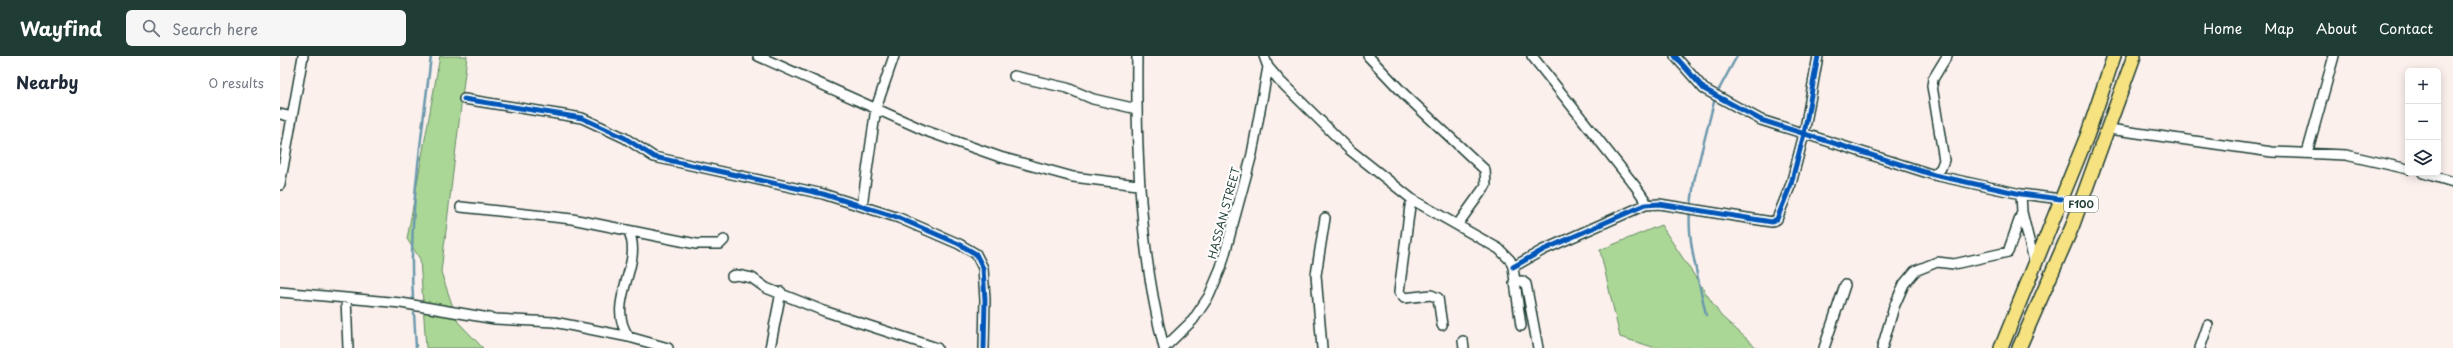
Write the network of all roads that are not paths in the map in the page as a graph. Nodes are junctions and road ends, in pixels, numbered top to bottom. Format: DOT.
graph roads {
  1 [pos="303,56"];
  2 [pos="758,56"];
  3 [pos="894,56"];
  4 [pos="1136,56"];
  5 [pos="1264,56"];
  6 [pos="1368,56"];
  7 [pos="1532,56"];
  8 [pos="1675,56"];
  9 [pos="1818,56"];
  10 [pos="1947,56"];
  11 [pos="2114,56"];
  12 [pos="2134,56"];
  13 [pos="2334,56"];
  14 [pos="781,60"];
  15 [pos="1268,67"];
  16 [pos="1014,76"];
  17 [pos="464,99"];
  18 [pos="876,108"];
  19 [pos="1136,109"];
  20 [pos="280,114"];
  21 [pos="292,117"];
  22 [pos="2109,129"];
  23 [pos="1804,134"];
  24 [pos="2307,152"];
  25 [pos="2405,168"];
  26 [pos="1934,175"];
  27 [pos="2432,176"];
  28 [pos="2453,182"];
  29 [pos="280,185"];
  30 [pos="1138,185"];
  31 [pos="2021,194"];
  32 [pos="2061,198"];
  33 [pos="1413,200"];
  34 [pos="1645,205"];
  35 [pos="862,206"];
  36 [pos="461,207"];
  37 [pos="2022,212"];
  38 [pos="1326,218"];
  39 [pos="1458,224"];
  40 [pos="629,232"];
  41 [pos="724,240"];
  42 [pos="1513,267"];
  43 [pos="2036,267"];
  44 [pos="732,276"];
  45 [pos="1514,282"];
  46 [pos="1845,285"];
  47 [pos="280,292"];
  48 [pos="781,292"];
  49 [pos="346,298"];
  50 [pos="1442,325"];
  51 [pos="2208,325"];
  52 [pos="1521,326"];
  53 [pos="629,337"];
  54 [pos="348,348"];
  55 [pos="666,348"];
  56 [pos="770,348"];
  57 [pos="937,348"];
  58 [pos="984,348"];
  59 [pos="1164,348"];
  60 [pos="1322,348"];
  61 [pos="1538,348"];
  62 [pos="1824,348"];
  63 [pos="1882,348"];
  64 [pos="2002,348"];
  65 [pos="2019,348"];
  66 [pos="2200,348"];
  1 -- 21 [label="street"];
  2 -- 14 [label="street"];
  3 -- 18 [label="street"];
  4 -- 19 [label="street"];
  5 -- 15 [label="street"];
  6 -- 39 [label="street"];
  7 -- 34 [label="street"];
  8 -- 23 [label="street"];
  9 -- 23 [label="street"];
  10 -- 26 [label="street"];
  11 -- 32 [label="highway, F100"];
  12 -- 22 [label="highway, F100"];
  13 -- 24 [label="street"];
  14 -- 18 [label="street"];
  15 -- 33 [label="street"];
  15 -- 59 [label="street, HASSAN STREET"];
  16 -- 19 [label="street"];
  17 -- 35 [label="street"];
  18 -- 30 [label="street"];
  18 -- 35 [label="street"];
  19 -- 30 [label="street"];
  20 -- 21 [label="street"];
  21 -- 29 [label="street"];
  22 -- 24 [label="street"];
  22 -- 65 [label="highway, F100"];
  23 -- 26 [label="street"];
  23 -- 34 [label="street"];
  24 -- 25 [label="street"];
  26 -- 31 [label="street"];
  27 -- 28 [label="street"];
  30 -- 59 [label="street"];
  31 -- 32 [label="street"];
  31 -- 37 [label="street"];
  32 -- 43 [label="highway, F100"];
  33 -- 39 [label="street"];
  33 -- 50 [label="street"];
  34 -- 42 [label="street"];
  35 -- 58 [label="street"];
  36 -- 40 [label="street"];
  37 -- 43 [label="street"];
  37 -- 63 [label="street"];
  38 -- 60 [label="street"];
  39 -- 42 [label="street"];
  40 -- 41 [label="street"];
  40 -- 53 [label="street"];
  42 -- 45 [label="street"];
  43 -- 64 [label="highway, F100"];
  44 -- 48 [label="street"];
  45 -- 52 [label="street"];
  45 -- 61 [label="street"];
  46 -- 62 [label="street"];
  47 -- 49 [label="street"];
  48 -- 56 [label="street"];
  48 -- 57 [label="street"];
  49 -- 53 [label="street"];
  49 -- 54 [label="street"];
  51 -- 66 [label="street"];
  53 -- 55 [label="street"];
}
